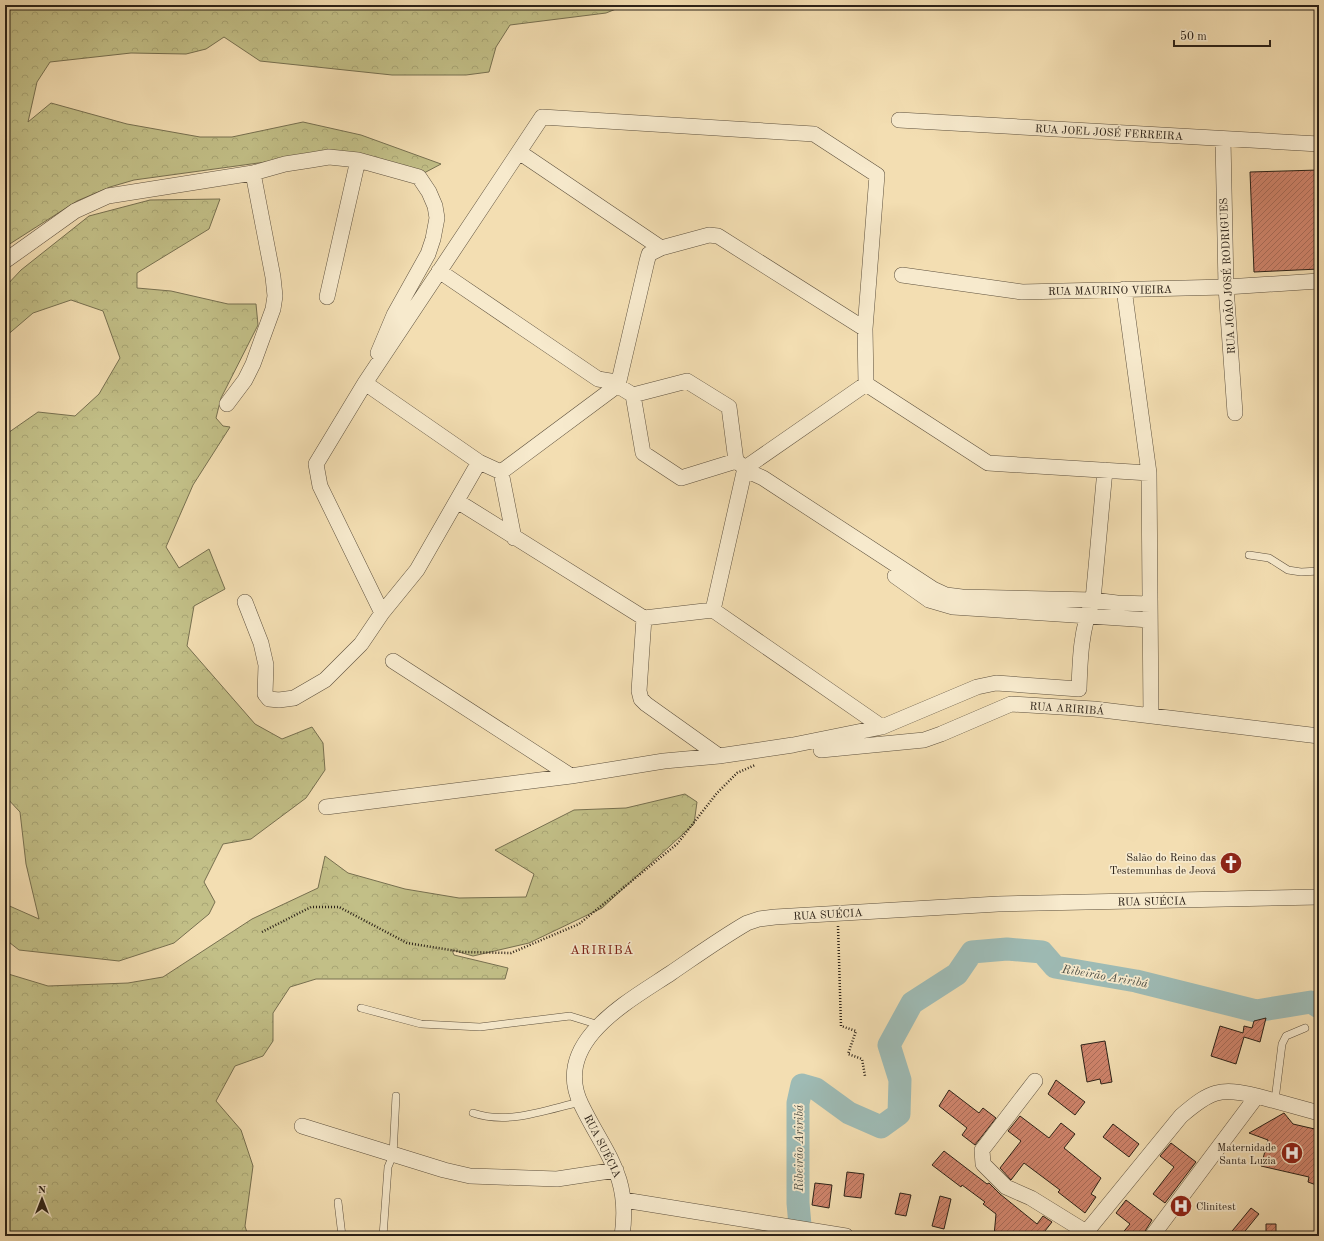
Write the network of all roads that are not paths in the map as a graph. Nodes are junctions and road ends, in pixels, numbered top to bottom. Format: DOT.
graph roads {
  1 [pos="898,120"];
  2 [pos="1222,139"];
  3 [pos="1319,144"];
  4 [pos="519,152"];
  5 [pos="358,160"];
  6 [pos="253,173"];
  7 [pos="661,248"];
  8 [pos="5,261"];
  9 [pos="442,267"];
  10 [pos="902,275"];
  11 [pos="1319,281"];
  12 [pos="1226,287"];
  13 [pos="1124,289"];
  14 [pos="327,297"];
  15 [pos="865,329"];
  16 [pos="367,380"];
  17 [pos="614,383"];
  18 [pos="866,384"];
  19 [pos="633,395"];
  20 [pos="227,404"];
  21 [pos="1235,413"];
  22 [pos="479,462"];
  23 [pos="744,467"];
  24 [pos="1105,470"];
  25 [pos="501,472"];
  26 [pos="1149,473"];
  27 [pos="457,501"];
  28 [pos="514,538"];
  29 [pos="1249,555"];
  30 [pos="1319,571"];
  31 [pos="1093,600"];
  32 [pos="245,602"];
  33 [pos="1150,604"];
  34 [pos="713,610"];
  35 [pos="382,613"];
  36 [pos="1087,614"];
  37 [pos="1103,617"];
  38 [pos="644,618"];
  39 [pos="1150,620"];
  40 [pos="1080,646"];
  41 [pos="393,661"];
  42 [pos="1151,716"];
  43 [pos="882,728"];
  44 [pos="1319,736"];
  45 [pos="821,750"];
  46 [pos="719,756"];
  47 [pos="571,776"];
  48 [pos="326,807"];
  49 [pos="1319,897"];
  50 [pos="361,1008"];
  51 [pos="599,1025"];
  52 [pos="1305,1028"];
  53 [pos="1034,1081"];
  54 [pos="396,1096"];
  55 [pos="1258,1096"];
  56 [pos="1275,1100"];
  57 [pos="580,1102"];
  58 [pos="474,1113"];
  59 [pos="1319,1113"];
  60 [pos="302,1126"];
  61 [pos="392,1155"];
  62 [pos="616,1170"];
  63 [pos="624,1200"];
  64 [pos="338,1202"];
  65 [pos="1085,1234"];
  66 [pos="342,1236"];
  67 [pos="383,1236"];
  68 [pos="622,1236"];
  69 [pos="846,1236"];
  70 [pos="1152,1236"];
  1 -- 2 [label="street, RUA JOEL JOSÉ FERREIRA"];
  2 -- 3 [label="street, RUA JOEL JOSÉ FERREIRA"];
  2 -- 12 [label="street, RUA JOÃO JOSÉ RODRIGUES"];
  4 -- 7 [label="street"];
  4 -- 9 [label="street"];
  4 -- 15 [label="street"];
  5 -- 6 [label="street"];
  5 -- 14 [label="street"];
  5 -- 16 [label="street"];
  6 -- 8 [label="street"];
  6 -- 20 [label="street"];
  7 -- 15 [label="street"];
  7 -- 17 [label="street"];
  9 -- 16 [label="street"];
  9 -- 17 [label="street"];
  10 -- 13 [label="street, RUA MAURINO VIEIRA"];
  11 -- 12 [label="street, RUA MAURINO VIEIRA"];
  12 -- 13 [label="street, RUA MAURINO VIEIRA"];
  12 -- 21 [label="street, RUA JOÃO JOSÉ RODRIGUES"];
  13 -- 26 [label="street"];
  15 -- 18 [label="street"];
  16 -- 22 [label="street"];
  16 -- 35 [label="street"];
  17 -- 19 [label="street"];
  17 -- 25 [label="street"];
  18 -- 23 [label="street"];
  18 -- 24 [label="street"];
  19 -- 23 [label="street"];
  19 -- 23 [label="street"];
  22 -- 25 [label="street"];
  22 -- 27 [label="street"];
  23 -- 31 [label="street"];
  23 -- 34 [label="street"];
  23 -- 36 [label="street"];
  24 -- 26 [label="street"];
  24 -- 31 [label="street"];
  25 -- 28 [label="street"];
  26 -- 33 [label="street"];
  27 -- 28 [label="street"];
  27 -- 35 [label="street"];
  28 -- 38 [label="street"];
  29 -- 30 [label="lane"];
  31 -- 33 [label="street"];
  31 -- 36 [label="street"];
  32 -- 35 [label="street"];
  33 -- 39 [label="street"];
  34 -- 38 [label="street"];
  34 -- 43 [label="street"];
  36 -- 37 [label="street"];
  36 -- 40 [label="street"];
  37 -- 39 [label="street"];
  37 -- 40 [label="street"];
  38 -- 46 [label="street"];
  39 -- 42 [label="street"];
  40 -- 43 [label="street"];
  41 -- 47 [label="street"];
  42 -- 44 [label="street, RUA ARIRIBÁ"];
  42 -- 45 [label="street, RUA ARIRIBÁ"];
  43 -- 46 [label="street"];
  46 -- 47 [label="street"];
  47 -- 48 [label="street"];
  49 -- 51 [label="street, RUA SUÉCIA"];
  50 -- 51 [label="lane"];
  51 -- 57 [label="street, RUA SUÉCIA"];
  52 -- 56 [label="lane"];
  53 -- 65 [label="street"];
  54 -- 61 [label="lane"];
  55 -- 56 [label="street"];
  55 -- 65 [label="street"];
  55 -- 70 [label="street"];
  56 -- 59 [label="street"];
  57 -- 58 [label="lane"];
  57 -- 62 [label="street, RUA SUÉCIA"];
  60 -- 61 [label="street"];
  61 -- 62 [label="street"];
  61 -- 67 [label="lane"];
  62 -- 63 [label="street, RUA SUÉCIA"];
  63 -- 68 [label="street, RUA SUÉCIA"];
  63 -- 69 [label="street"];
  64 -- 66 [label="lane"];
}
